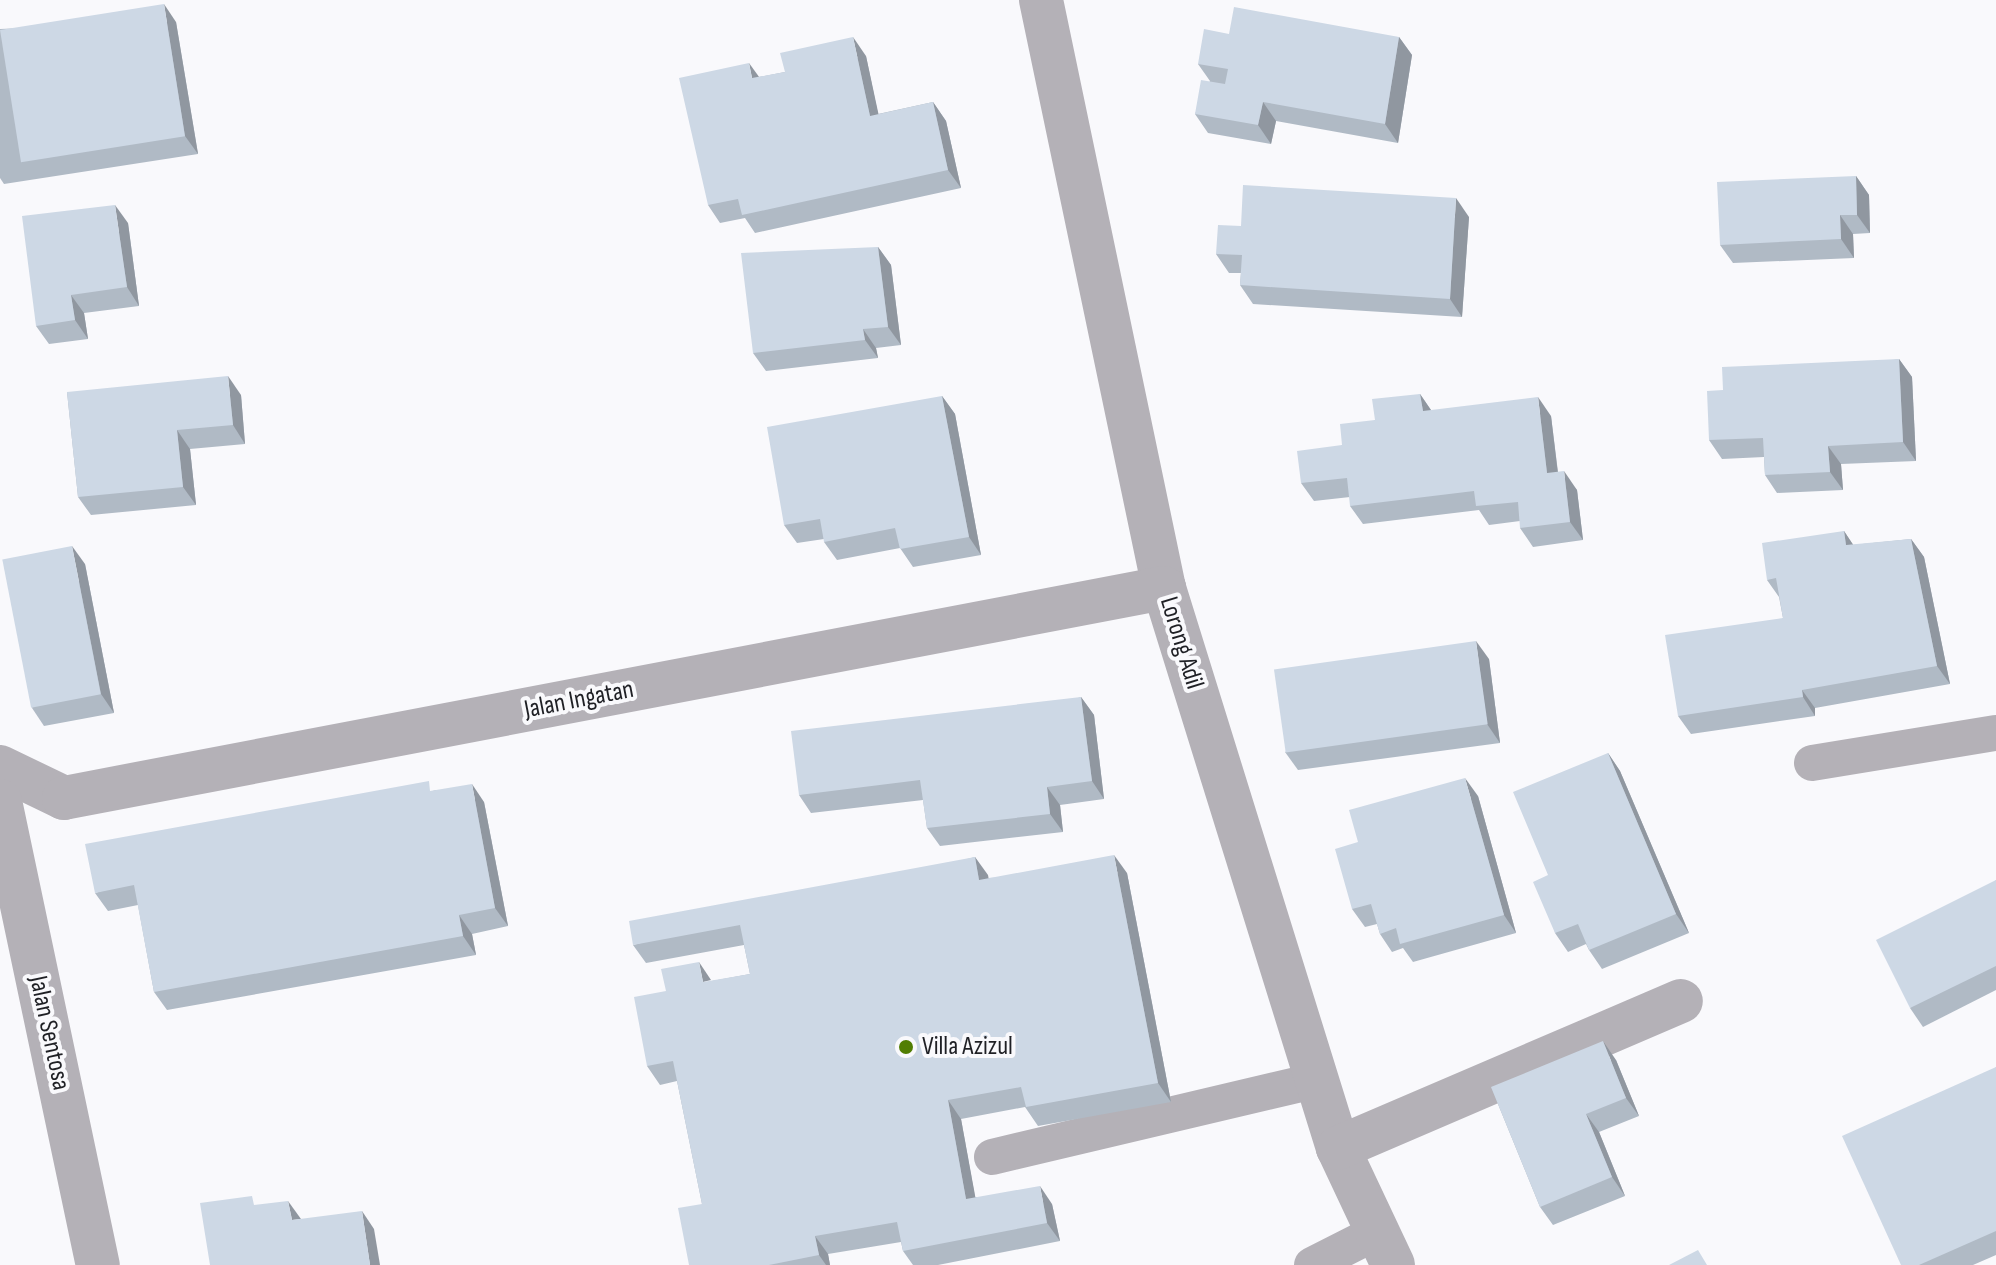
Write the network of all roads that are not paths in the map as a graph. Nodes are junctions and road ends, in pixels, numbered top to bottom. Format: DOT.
graph roads {
  1 [pos="1041,0"];
  2 [pos="1164,588"];
  3 [pos="1996,733"];
  4 [pos="1812,763"];
  5 [pos="0,767"];
  6 [pos="0,801"];
  7 [pos="1681,1001"];
  8 [pos="1317,1080"];
  9 [pos="1338,1148"];
  10 [pos="992,1157"];
  11 [pos="1385,1248"];
  12 [pos="98,1265"];
  13 [pos="1312,1265"];
  1 -- 2 [label="street, Lorong Adil"];
  2 -- 5 [label="street, Jalan Ingatan"];
  2 -- 8 [label="street, Lorong Adil"];
  3 -- 4 [label="lane"];
  6 -- 12 [label="street, Jalan Sentosa"];
  7 -- 9 [label="street"];
  8 -- 9 [label="street, Lorong Adil"];
  8 -- 10 [label="lane"];
  9 -- 11 [label="street, Lorong Adil"];
  11 -- 13 [label="lane"];
}
